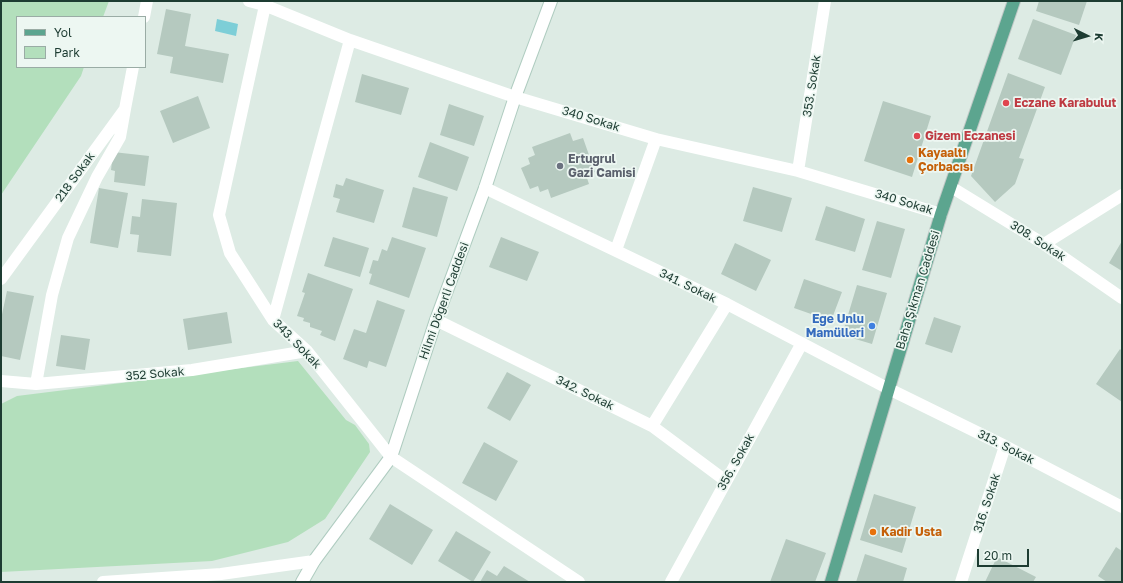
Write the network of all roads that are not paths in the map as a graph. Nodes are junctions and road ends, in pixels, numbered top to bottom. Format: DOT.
graph roads {
  1 [pos="147,1"];
  2 [pos="249,1"];
  3 [pos="551,1"];
  4 [pos="825,1"];
  5 [pos="1014,1"];
  6 [pos="265,3"];
  7 [pos="144,16"];
  8 [pos="350,40"];
  9 [pos="134,68"];
  10 [pos="515,97"];
  11 [pos="125,109"];
  12 [pos="656,139"];
  13 [pos="798,171"];
  14 [pos="951,187"];
  15 [pos="485,188"];
  16 [pos="1121,194"];
  17 [pos="941,214"];
  18 [pos="1044,244"];
  19 [pos="616,250"];
  20 [pos="1,279"];
  21 [pos="1122,298"];
  22 [pos="727,304"];
  23 [pos="273,320"];
  24 [pos="436,320"];
  25 [pos="802,343"];
  26 [pos="307,351"];
  27 [pos="1,381"];
  28 [pos="36,384"];
  29 [pos="889,389"];
  30 [pos="652,426"];
  31 [pos="1005,446"];
  32 [pos="391,457"];
  33 [pos="726,481"];
  34 [pos="1122,507"];
  35 [pos="314,561"];
  36 [pos="104,582"];
  37 [pos="302,582"];
  38 [pos="579,582"];
  39 [pos="671,582"];
  40 [pos="831,582"];
  41 [pos="961,582"];
  1 -- 7 [label="street"];
  2 -- 6 [label="street, 340 Sokak"];
  3 -- 10 [label="street, Hilmi Döğerli Caddesi"];
  4 -- 13 [label="street, 353. Sokak"];
  5 -- 14 [label="main road, Baha Şıkman Caddesi"];
  6 -- 8 [label="street, 340 Sokak"];
  6 -- 23 [label="street, 343. Sokak"];
  8 -- 10 [label="street, 340 Sokak"];
  8 -- 23 [label="street"];
  9 -- 11 [label="street, 218 Sokak"];
  10 -- 12 [label="street, 340 Sokak"];
  10 -- 15 [label="street, Hilmi Döğerli Caddesi"];
  11 -- 20 [label="street, 218 Sokak"];
  11 -- 28 [label="street"];
  12 -- 13 [label="street, 340 Sokak"];
  12 -- 19 [label="street"];
  13 -- 17 [label="street, 340 Sokak"];
  14 -- 17 [label="main road, Baha Şıkman Caddesi"];
  14 -- 18 [label="street, 308. Sokak"];
  15 -- 19 [label="street, 341. Sokak"];
  15 -- 24 [label="street, Hilmi Döğerli Caddesi"];
  16 -- 18 [label="street"];
  17 -- 29 [label="main road, Baha Şıkman Caddesi"];
  18 -- 21 [label="street, 308. Sokak"];
  19 -- 22 [label="street, 341. Sokak"];
  22 -- 25 [label="street, 341. Sokak"];
  22 -- 30 [label="street"];
  23 -- 26 [label="street, 343. Sokak"];
  24 -- 30 [label="street, 342. Sokak"];
  24 -- 32 [label="street, Hilmi Döğerli Caddesi"];
  25 -- 29 [label="street, 341. Sokak"];
  25 -- 33 [label="street, 356. Sokak"];
  26 -- 28 [label="street, 352 Sokak"];
  26 -- 32 [label="street, 343. Sokak"];
  27 -- 28 [label="street, 352 Sokak"];
  29 -- 31 [label="street, 313. Sokak"];
  29 -- 40 [label="main road, Baha Şıkman Caddesi"];
  30 -- 33 [label="street, 342. Sokak"];
  31 -- 34 [label="street, 313. Sokak"];
  31 -- 41 [label="street, 316. Sokak"];
  32 -- 35 [label="street, Hilmi Döğerli Caddesi"];
  32 -- 38 [label="street, 343. Sokak"];
  33 -- 39 [label="street, 356. Sokak"];
  35 -- 36 [label="street"];
  35 -- 37 [label="street, Hilmi Döğerli Caddesi"];
}
